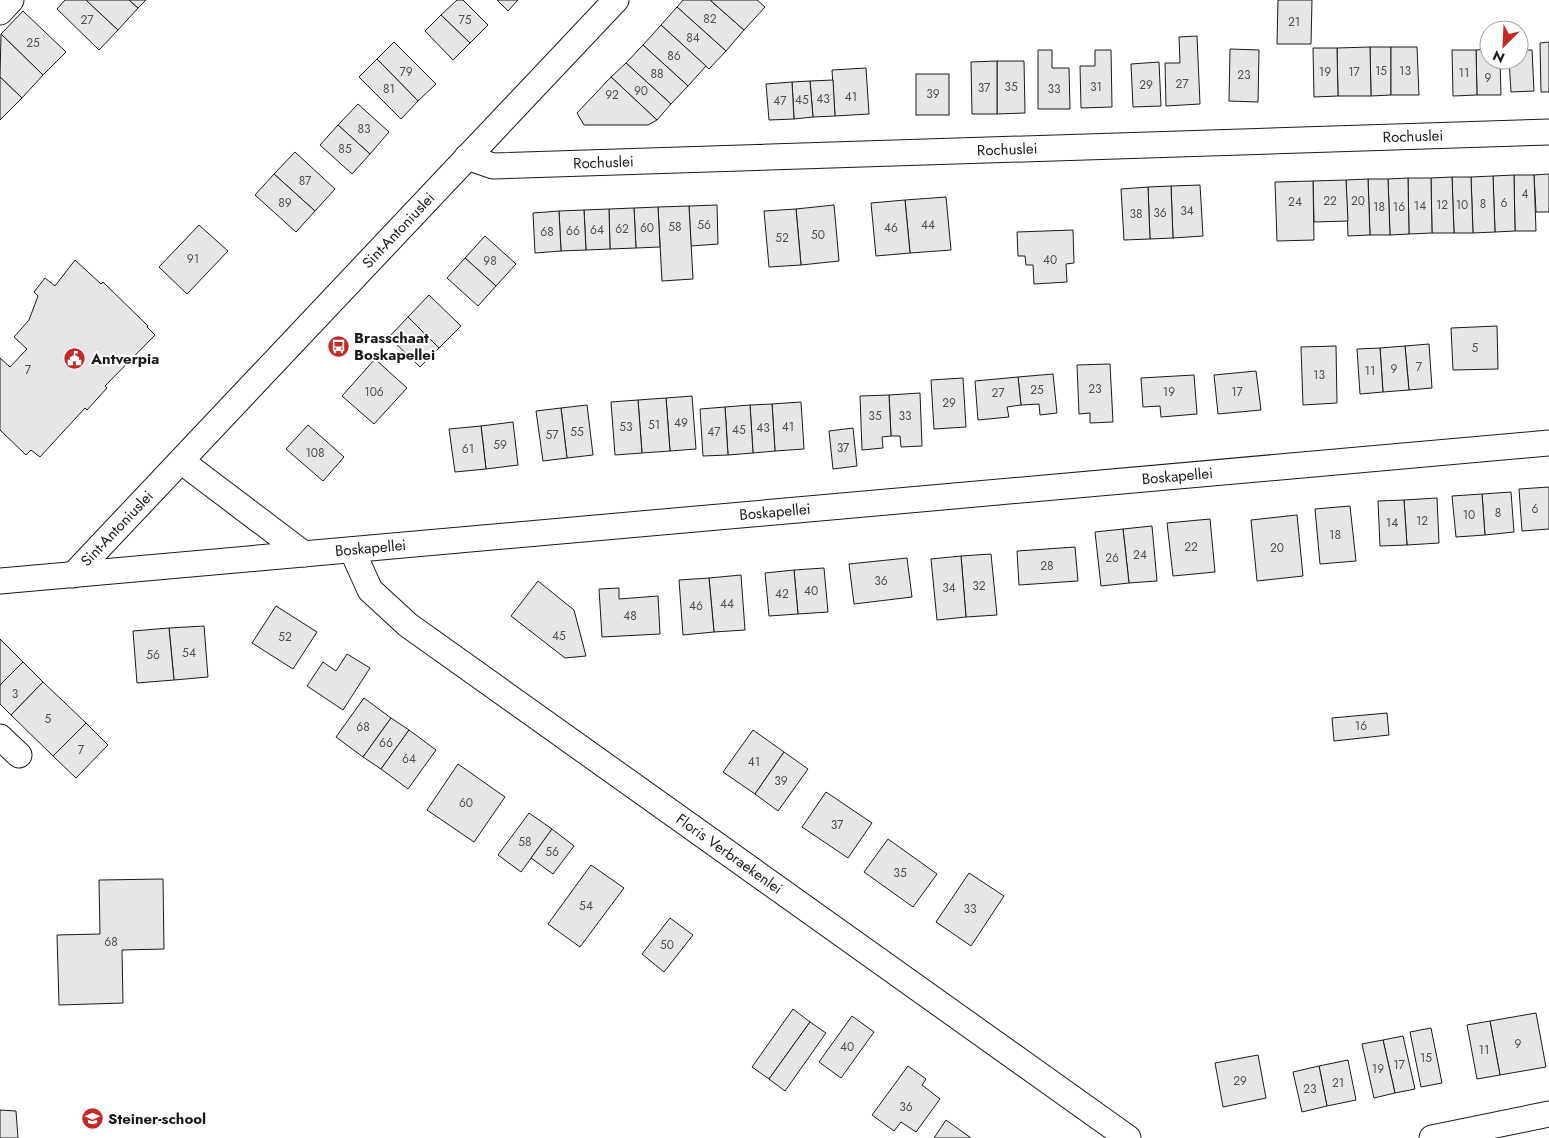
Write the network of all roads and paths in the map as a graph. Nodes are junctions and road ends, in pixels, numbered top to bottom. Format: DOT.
graph roads {
  1 [pos="12,0"];
  2 [pos="616,0"];
  3 [pos="0,12"];
  4 [pos="1549,132"];
  5 [pos="467,157"];
  6 [pos="1549,443"];
  7 [pos="180,461"];
  8 [pos="352,550"];
  9 [pos="304,554"];
  10 [pos="73,575"];
  11 [pos="0,581"];
  12 [pos="0,737"];
  13 [pos="19,755"];
  14 [pos="1549,1114"];
  15 [pos="1128,1138"];
  16 [pos="1432,1138"];
  1 -- 3 [label="street"];
  2 -- 5 [label="street, Sint-Antoniuslei"];
  4 -- 5 [label="street, Rochuslei"];
  5 -- 7 [label="street, Sint-Antoniuslei"];
  6 -- 8 [label="street, Boskapellei"];
  7 -- 9 [label="street"];
  7 -- 10 [label="street, Sint-Antoniuslei"];
  8 -- 9 [label="street, Boskapellei"];
  8 -- 15 [label="street, Floris Verbraekenlei"];
  9 -- 10 [label="street, Boskapellei"];
  10 -- 11 [label="street, Boskapellei"];
  12 -- 13 [label="street"];
  14 -- 16 [label="street"];
}
